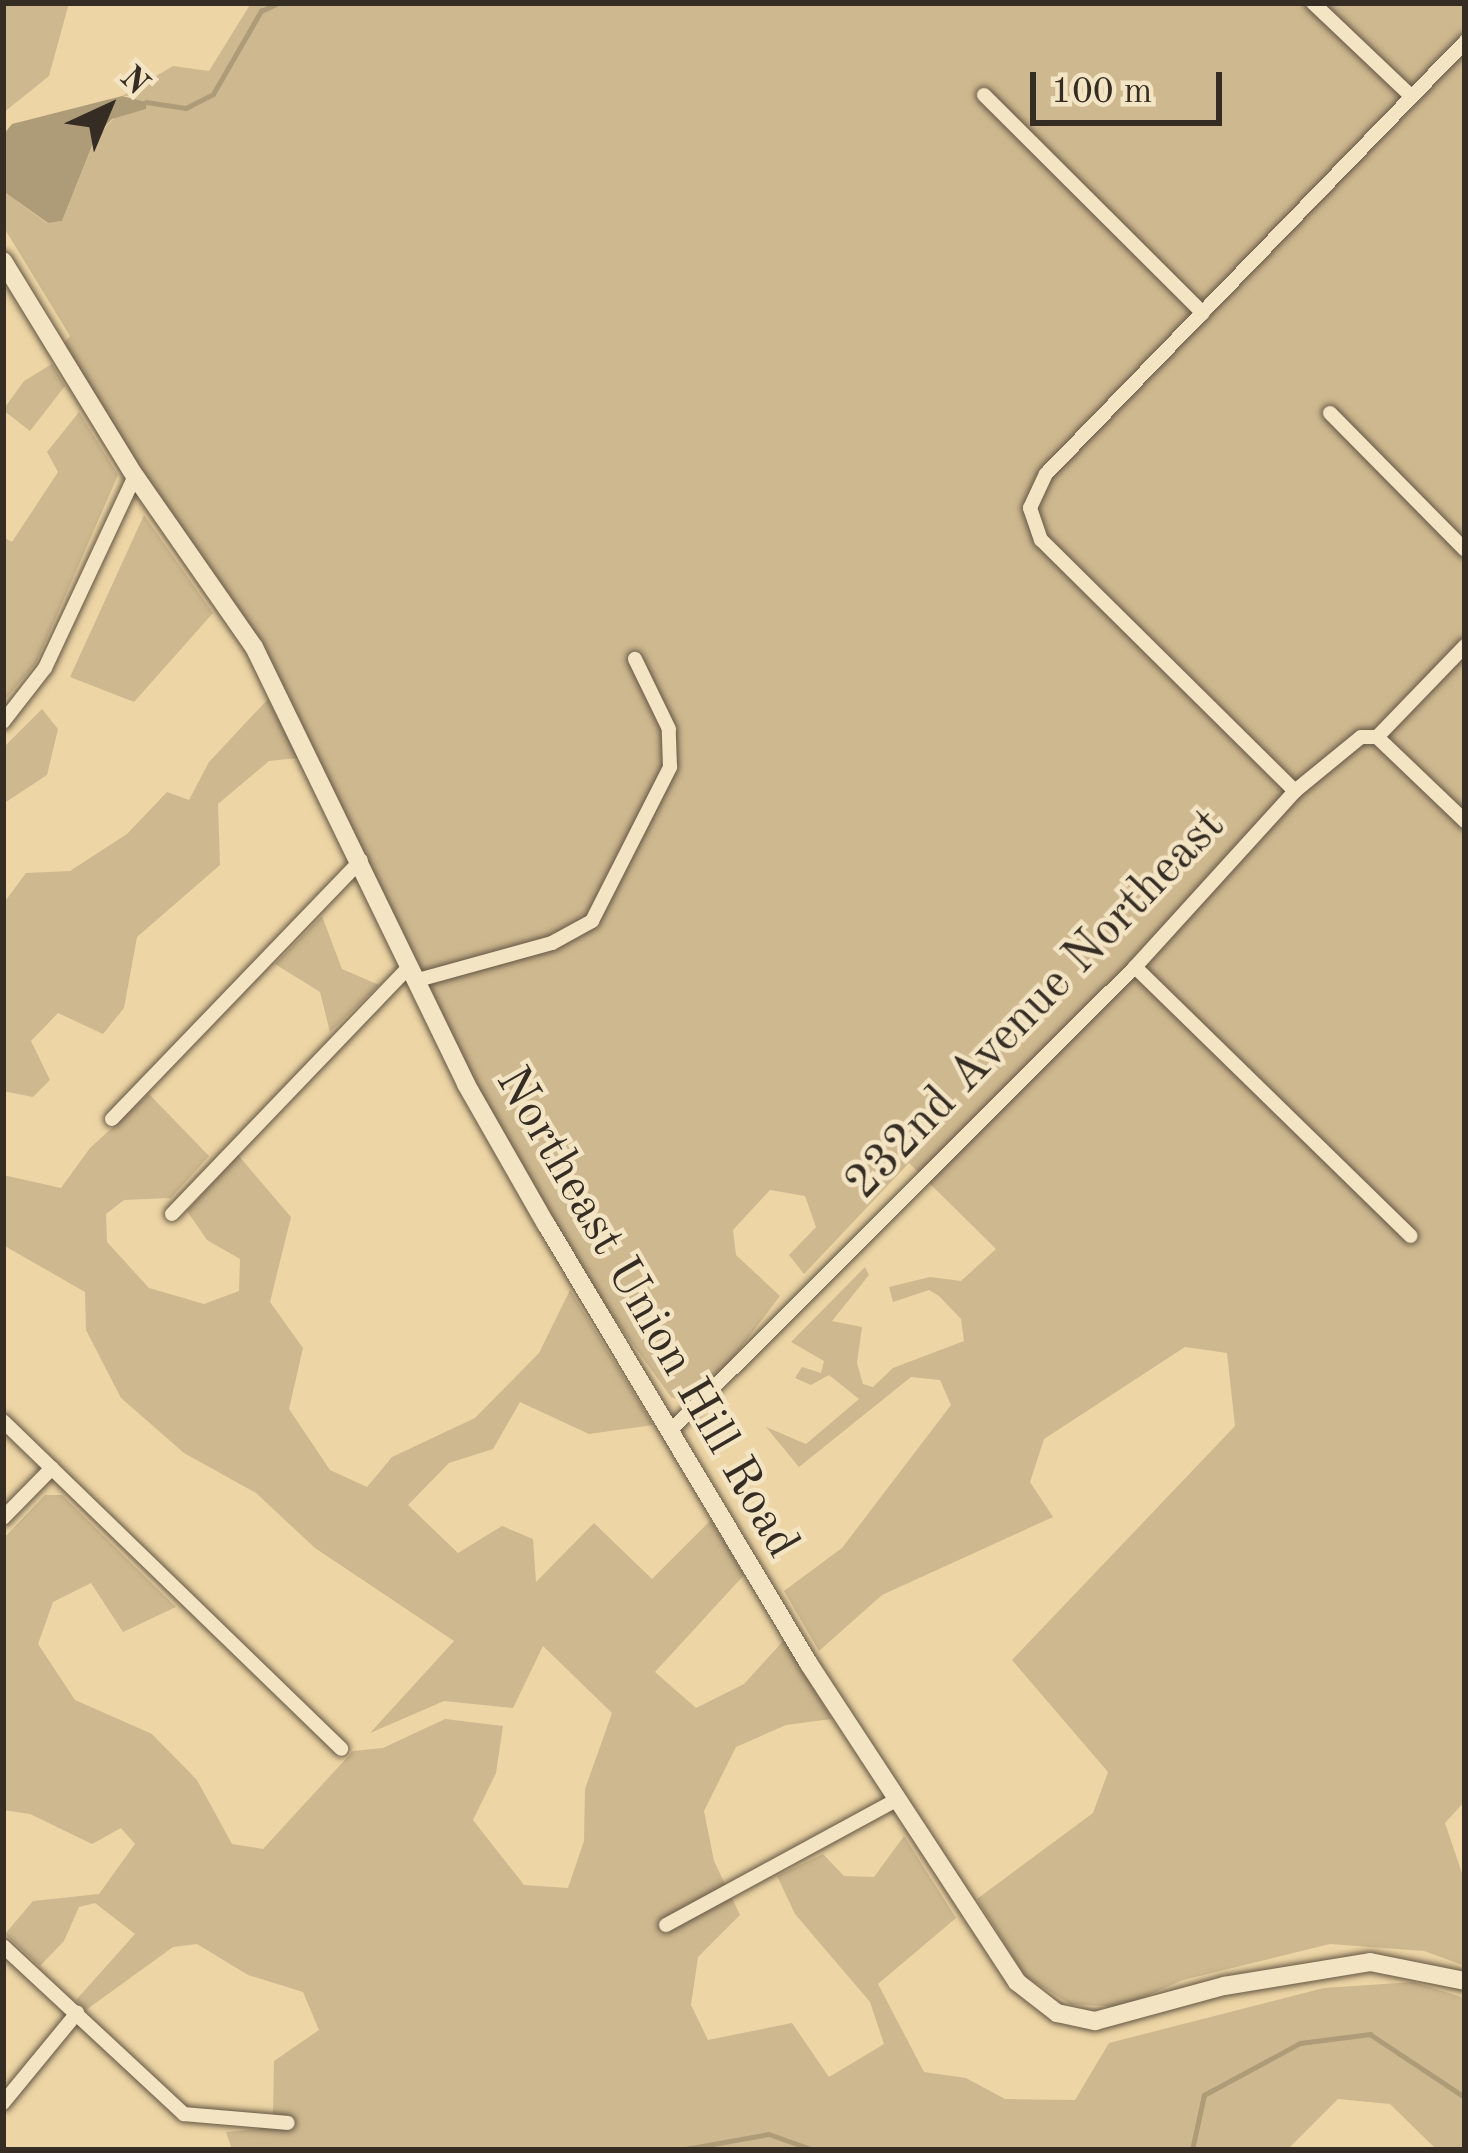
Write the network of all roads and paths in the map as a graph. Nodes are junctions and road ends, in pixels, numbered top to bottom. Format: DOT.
graph roads {
  1 [pos="1313,3"];
  2 [pos="1465,42"];
  3 [pos="984,95"];
  4 [pos="1411,96"];
  5 [pos="3,261"];
  6 [pos="1203,313"];
  7 [pos="1330,413"];
  8 [pos="135,476"];
  9 [pos="1465,550"];
  10 [pos="1465,646"];
  11 [pos="635,659"];
  12 [pos="3,722"];
  13 [pos="1377,737"];
  14 [pos="1295,791"];
  15 [pos="1465,821"];
  16 [pos="361,860"];
  17 [pos="1136,967"];
  18 [pos="418,980"];
  19 [pos="112,1119"];
  20 [pos="172,1214"];
  21 [pos="1411,1236"];
  22 [pos="3,1420"];
  23 [pos="670,1431"];
  24 [pos="52,1468"];
  25 [pos="3,1518"];
  26 [pos="341,1749"];
  27 [pos="896,1800"];
  28 [pos="666,1925"];
  29 [pos="3,1946"];
  30 [pos="1465,1982"];
  31 [pos="77,2013"];
  32 [pos="3,2103"];
  33 [pos="288,2122"];
  1 -- 4 [label="street"];
  2 -- 4 [label="street"];
  3 -- 6 [label="street"];
  4 -- 6 [label="street"];
  5 -- 8 [label="street, Northeast Union Hill Road"];
  6 -- 14 [label="street"];
  7 -- 9 [label="street"];
  8 -- 12 [label="street"];
  8 -- 16 [label="street, Northeast Union Hill Road"];
  10 -- 13 [label="street, 232nd Avenue Northeast"];
  11 -- 18 [label="street"];
  13 -- 14 [label="street, 232nd Avenue Northeast"];
  13 -- 15 [label="street"];
  14 -- 17 [label="street, 232nd Avenue Northeast"];
  16 -- 18 [label="street, Northeast Union Hill Road"];
  16 -- 19 [label="street"];
  17 -- 21 [label="street"];
  17 -- 23 [label="street, 232nd Avenue Northeast"];
  18 -- 20 [label="street"];
  18 -- 23 [label="street, Northeast Union Hill Road"];
  22 -- 24 [label="street"];
  23 -- 27 [label="street, Northeast Union Hill Road"];
  24 -- 25 [label="street"];
  24 -- 26 [label="street"];
  27 -- 28 [label="street"];
  27 -- 30 [label="street, Northeast Union Hill Road"];
  29 -- 31 [label="street"];
  31 -- 32 [label="street"];
  31 -- 33 [label="street"];
}
